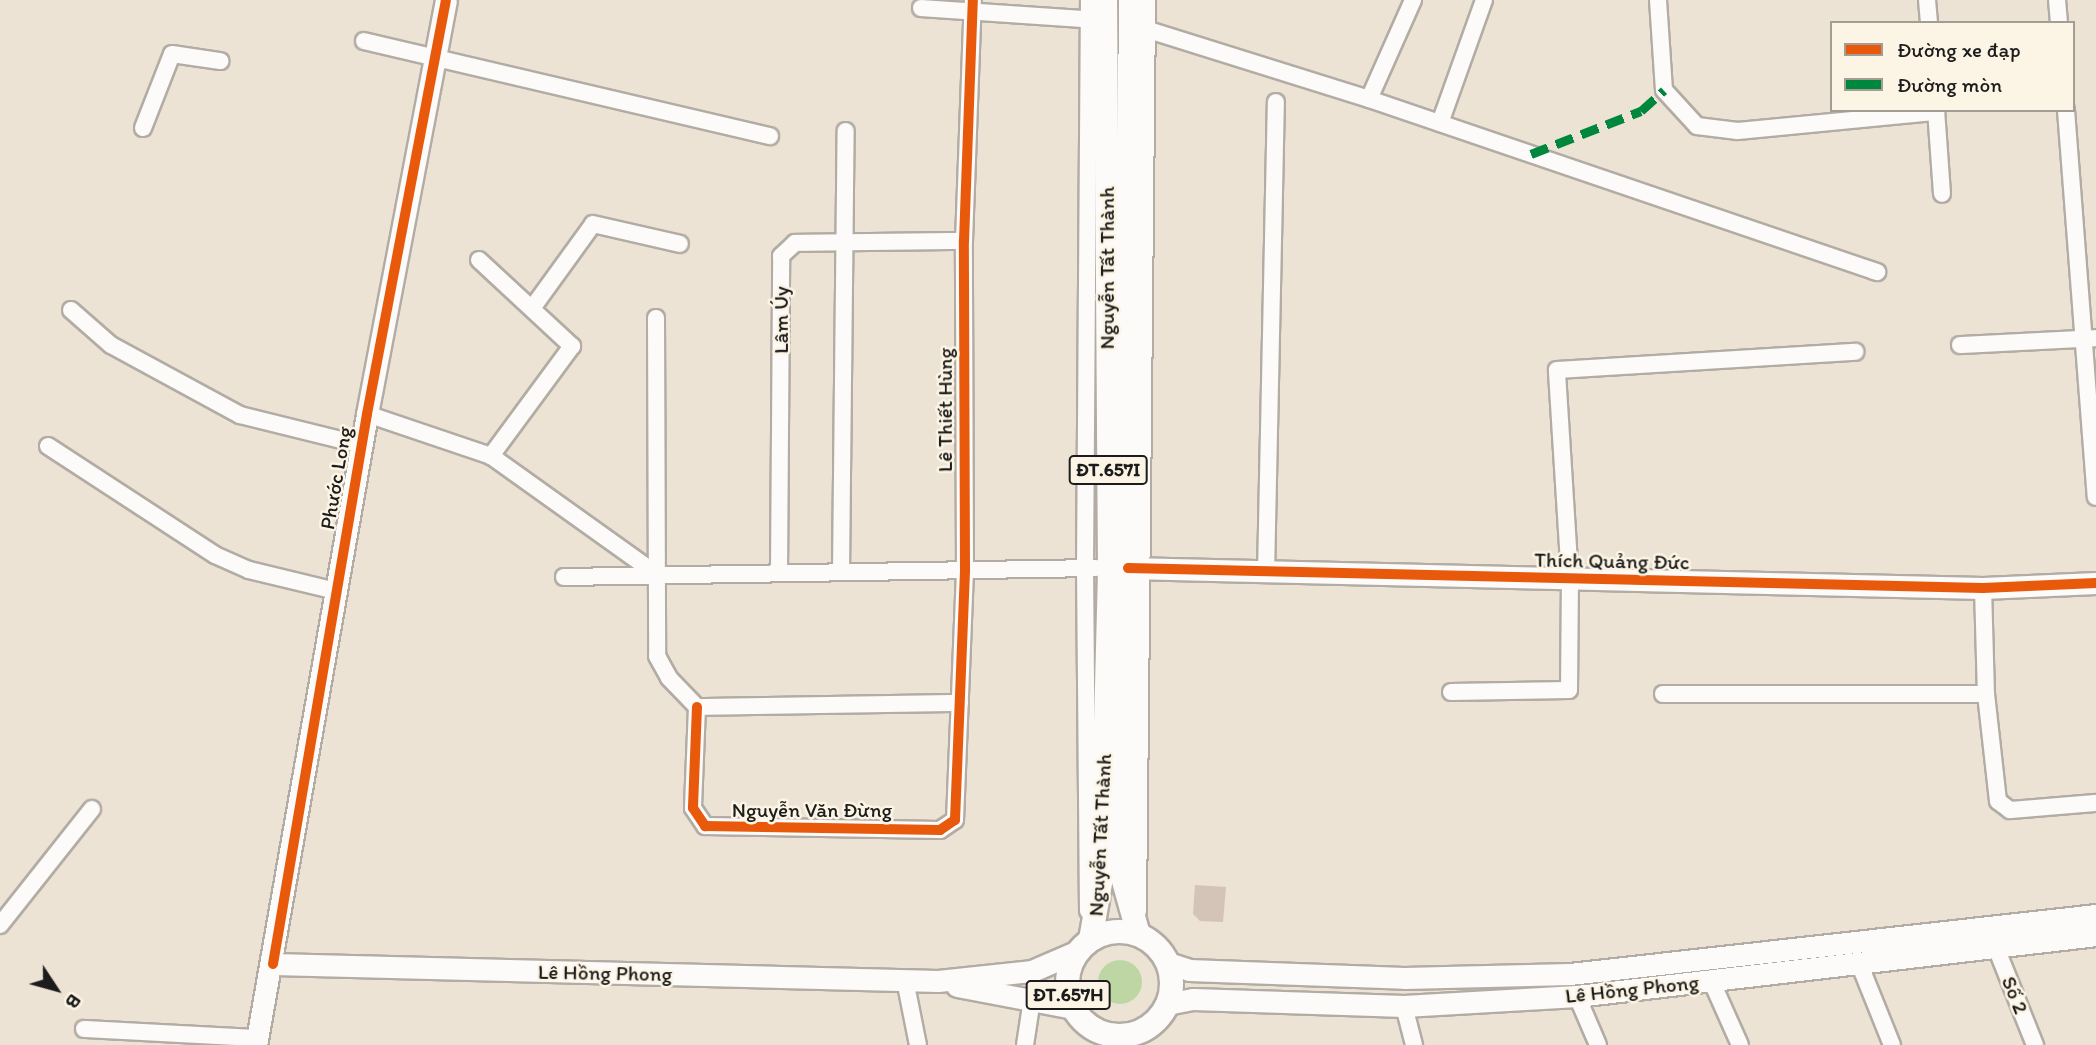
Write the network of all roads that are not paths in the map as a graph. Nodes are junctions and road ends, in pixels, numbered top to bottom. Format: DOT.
graph roads {
  1 [pos="446,0"];
  2 [pos="1089,0"];
  3 [pos="1130,0"];
  4 [pos="1147,0"];
  5 [pos="1413,0"];
  6 [pos="1484,0"];
  7 [pos="1658,0"];
  8 [pos="1927,0"];
  9 [pos="2057,0"];
  10 [pos="972,6"];
  11 [pos="921,8"];
  12 [pos="1100,13"];
  13 [pos="1929,21"];
  14 [pos="2059,21"];
  15 [pos="1139,27"];
  16 [pos="364,41"];
  17 [pos="436,55"];
  18 [pos="220,61"];
  19 [pos="1369,99"];
  20 [pos="1276,102"];
  21 [pos="1926,112"];
  22 [pos="1936,112"];
  23 [pos="2066,112"];
  24 [pos="1440,123"];
  25 [pos="142,128"];
  26 [pos="846,131"];
  27 [pos="770,136"];
  28 [pos="1942,194"];
  29 [pos="845,240"];
  30 [pos="964,241"];
  31 [pos="680,244"];
  32 [pos="479,260"];
  33 [pos="1877,272"];
  34 [pos="533,307"];
  35 [pos="71,310"];
  36 [pos="656,318"];
  37 [pos="2090,338"];
  38 [pos="1960,345"];
  39 [pos="1855,352"];
  40 [pos="367,414"];
  41 [pos="361,445"];
  42 [pos="48,446"];
  43 [pos="491,456"];
  44 [pos="2096,497"];
  45 [pos="1085,568"];
  46 [pos="1127,568"];
  47 [pos="965,570"];
  48 [pos="841,572"];
  49 [pos="779,573"];
  50 [pos="1266,574"];
  51 [pos="658,575"];
  52 [pos="564,577"];
  53 [pos="1570,579"];
  54 [pos="2096,583"];
  55 [pos="1983,588"];
  56 [pos="336,591"];
  57 [pos="1451,692"];
  58 [pos="1663,694"];
  59 [pos="1986,694"];
  60 [pos="960,703"];
  61 [pos="697,707"];
  62 [pos="2096,803"];
  63 [pos="92,809"];
  64 [pos="955,820"];
  65 [pos="2096,915"];
  66 [pos="0,925"];
  67 [pos="1138,934"];
  68 [pos="2096,935"];
  69 [pos="1857,940"];
  70 [pos="1084,945"];
  71 [pos="1995,945"];
  72 [pos="1168,963"];
  73 [pos="1859,963"];
  74 [pos="273,964"];
  75 [pos="1404,978"];
  76 [pos="1711,980"];
  77 [pos="905,981"];
  78 [pos="938,981"];
  79 [pos="1577,996"];
  80 [pos="1032,999"];
  81 [pos="1167,1004"];
  82 [pos="1404,1006"];
  83 [pos="1073,1008"];
  84 [pos="84,1029"];
  85 [pos="1149,1036"];
  86 [pos="1116,1040"];
  87 [pos="256,1042"];
  88 [pos="918,1045"];
  89 [pos="1025,1045"];
  90 [pos="1414,1045"];
  91 [pos="1598,1045"];
  92 [pos="1740,1045"];
  93 [pos="1892,1045"];
  94 [pos="2035,1045"];
  1 -- 17 [label="main road, Phước Long"];
  2 -- 12 [label="street, Nguyễn Tất Thành"];
  3 -- 15 [label="main road, Nguyễn Tất Thành / ĐT.657I"];
  4 -- 15 [label="street, Nguyễn Tất Thành"];
  5 -- 19 [label="street"];
  6 -- 24 [label="street"];
  7 -- 21 [label="street"];
  8 -- 13 [label="street"];
  9 -- 14 [label="street"];
  10 -- 11 [label="street"];
  10 -- 12 [label="street"];
  10 -- 30 [label="street, Lê Thiết Hùng"];
  12 -- 45 [label="street, Nguyễn Tất Thành"];
  12 -- 46 [label="main road, Nguyễn Tất Thành / ĐT.657I"];
  15 -- 19 [label="street"];
  15 -- 46 [label="main road, Nguyễn Tất Thành / ĐT.657I"];
  16 -- 17 [label="street"];
  17 -- 27 [label="street"];
  17 -- 40 [label="main road, Phước Long"];
  18 -- 25 [label="street"];
  19 -- 24 [label="street"];
  20 -- 50 [label="street"];
  22 -- 28 [label="street"];
  23 -- 37 [label="street"];
  24 -- 33 [label="street"];
  26 -- 29 [label="street"];
  29 -- 30 [label="street, Lâm Úy"];
  29 -- 48 [label="street"];
  29 -- 49 [label="street, Lâm Úy"];
  30 -- 47 [label="street, Lê Thiết Hùng"];
  31 -- 34 [label="street"];
  32 -- 34 [label="street"];
  34 -- 43 [label="street"];
  35 -- 41 [label="street"];
  36 -- 51 [label="street"];
  37 -- 38 [label="street"];
  37 -- 44 [label="street"];
  39 -- 53 [label="street"];
  40 -- 41 [label="main road, Phước Long"];
  40 -- 43 [label="street"];
  41 -- 56 [label="main road, Phước Long"];
  42 -- 56 [label="street"];
  43 -- 51 [label="street"];
  45 -- 46 [label="street"];
  45 -- 47 [label="street"];
  45 -- 70 [label="street, Nguyễn Tất Thành"];
  46 -- 50 [label="main road, Thích Quảng Đức"];
  46 -- 67 [label="main road, Nguyễn Tất Thành / ĐT.657I"];
  46 -- 70 [label="main road, Nguyễn Tất Thành / ĐT.657I"];
  47 -- 48 [label="street"];
  47 -- 60 [label="street, Lê Thiết Hùng"];
  48 -- 49 [label="street"];
  49 -- 51 [label="street"];
  50 -- 53 [label="main road, Thích Quảng Đức"];
  51 -- 52 [label="street"];
  51 -- 61 [label="street"];
  53 -- 55 [label="main road, Thích Quảng Đức"];
  53 -- 57 [label="street"];
  54 -- 55 [label="main road, Thích Quảng Đức"];
  55 -- 59 [label="street"];
  56 -- 74 [label="main road, Phước Long"];
  58 -- 59 [label="street"];
  59 -- 62 [label="street"];
  60 -- 61 [label="street"];
  60 -- 64 [label="street, Lê Thiết Hùng"];
  61 -- 64 [label="street, Nguyễn Văn Đừng"];
  63 -- 66 [label="street"];
  65 -- 69 [label="main road, Lê Hồng Phong"];
  67 -- 70 [label="main road, ĐT.657H"];
  67 -- 72 [label="main road"];
  68 -- 71 [label="main road, Lê Hồng Phong"];
  69 -- 73 [label="main road"];
  69 -- 75 [label="main road, Lê Hồng Phong"];
  70 -- 78 [label="main road, Lê Hồng Phong / ĐT.657H"];
  70 -- 83 [label="main road, ĐT.657H"];
  71 -- 73 [label="main road, Lê Hồng Phong"];
  71 -- 94 [label="street, Số 2"];
  72 -- 75 [label="main road, Lê Hồng Phong"];
  72 -- 81 [label="main road"];
  73 -- 76 [label="main road, Lê Hồng Phong"];
  73 -- 93 [label="street"];
  74 -- 77 [label="main road, Lê Hồng Phong / ĐT.657H"];
  74 -- 87 [label="main road, Phước Long"];
  75 -- 82 [label="main road"];
  76 -- 79 [label="main road, Lê Hồng Phong"];
  76 -- 92 [label="street"];
  77 -- 78 [label="main road, Lê Hồng Phong / ĐT.657H"];
  77 -- 88 [label="street"];
  78 -- 80 [label="main road, Lê Hồng Phong / ĐT.657H"];
  79 -- 82 [label="main road, Lê Hồng Phong"];
  79 -- 91 [label="street"];
  80 -- 83 [label="main road, Lê Hồng Phong / ĐT.657H"];
  80 -- 89 [label="street"];
  81 -- 82 [label="main road, Lê Hồng Phong"];
  81 -- 85 [label="main road, ĐT.657H"];
  82 -- 90 [label="street"];
  83 -- 86 [label="main road, ĐT.657H"];
  84 -- 87 [label="street"];
  85 -- 86 [label="main road, ĐT.657H"];
}
